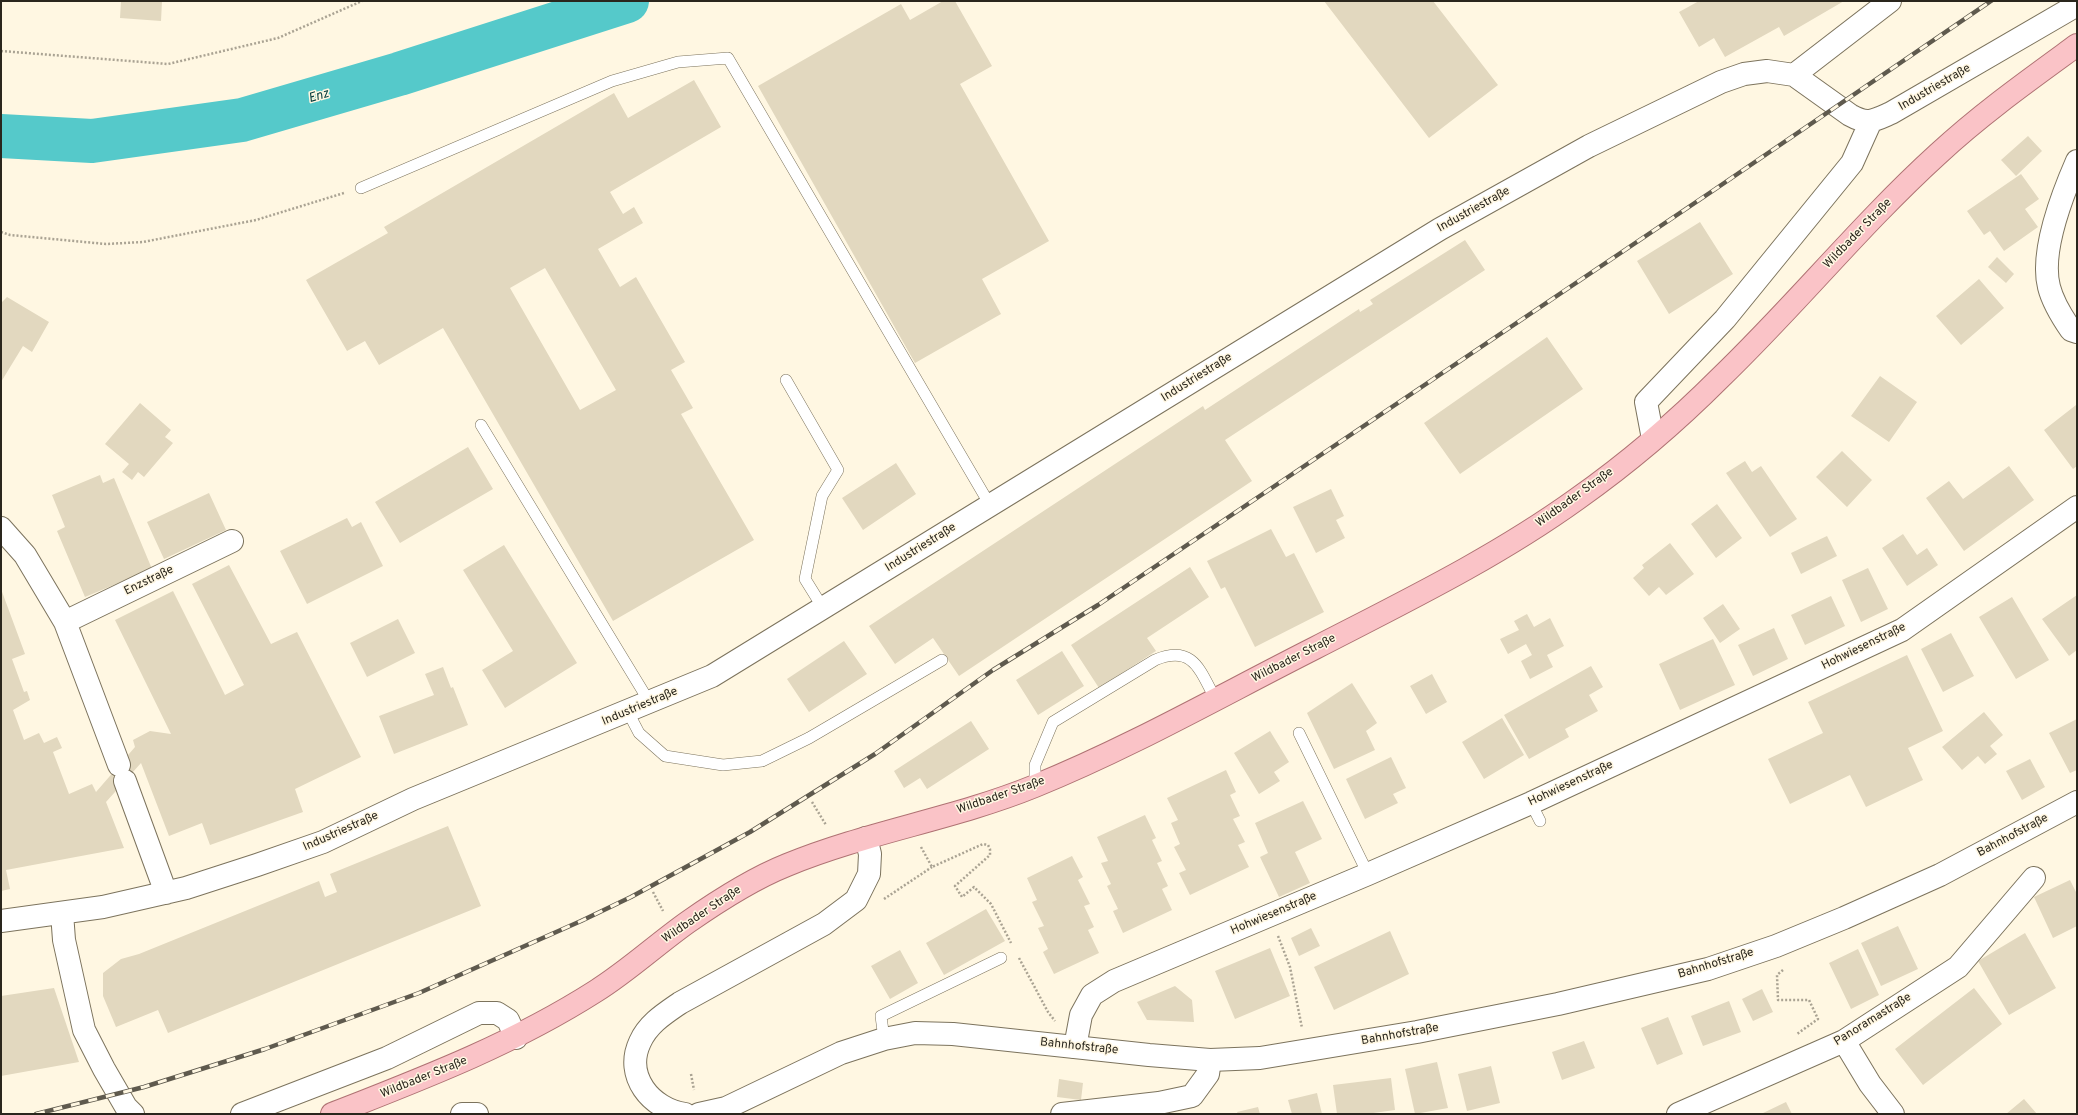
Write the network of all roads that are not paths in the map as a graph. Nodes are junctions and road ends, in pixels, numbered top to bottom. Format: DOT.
graph roads {
  1 [pos="1890,1"];
  2 [pos="2077,5"];
  3 [pos="2077,45"];
  4 [pos="1794,75"];
  5 [pos="1870,122"];
  6 [pos="2077,161"];
  7 [pos="361,188"];
  8 [pos="2077,332"];
  9 [pos="786,380"];
  10 [pos="481,425"];
  11 [pos="1653,440"];
  12 [pos="990,505"];
  13 [pos="2077,507"];
  14 [pos="1,528"];
  15 [pos="232,540"];
  16 [pos="823,608"];
  17 [pos="65,622"];
  18 [pos="942,660"];
  19 [pos="1216,700"];
  20 [pos="650,703"];
  21 [pos="628,712"];
  22 [pos="1299,734"];
  23 [pos="1035,786"];
  24 [pos="2077,802"];
  25 [pos="866,838"];
  26 [pos="1368,874"];
  27 [pos="2034,878"];
  28 [pos="166,893"];
  29 [pos="62,912"];
  30 [pos="1,921"];
  31 [pos="1001,958"];
  32 [pos="516,1038"];
  33 [pos="884,1038"];
  34 [pos="1844,1041"];
  35 [pos="1075,1047"];
  36 [pos="1210,1060"];
  37 [pos="674,1113"];
  38 [pos="133,1114"];
  39 [pos="242,1114"];
  40 [pos="332,1114"];
  41 [pos="462,1114"];
  42 [pos="477,1114"];
  43 [pos="699,1114"];
  44 [pos="1062,1114"];
  45 [pos="1678,1114"];
  46 [pos="1893,1114"];
  1 -- 4 [label="street"];
  2 -- 5 [label="street, Industriestraße"];
  3 -- 11 [label="main road, Wildbader Straße"];
  4 -- 5 [label="street, Industriestraße"];
  4 -- 12 [label="street, Industriestraße"];
  5 -- 11 [label="street"];
  6 -- 8 [label="street"];
  7 -- 12 [label="lane"];
  9 -- 16 [label="lane"];
  10 -- 20 [label="lane"];
  11 -- 19 [label="main road, Wildbader Straße"];
  12 -- 16 [label="street, Industriestraße"];
  13 -- 26 [label="street, Hohwiesenstraße"];
  14 -- 17 [label="street"];
  15 -- 17 [label="street, Enzstraße"];
  16 -- 20 [label="street, Industriestraße"];
  17 -- 28 [label="street"];
  18 -- 21 [label="lane"];
  19 -- 23 [label="main road, Wildbader Straße"];
  19 -- 23 [label="lane"];
  20 -- 21 [label="street, Industriestraße"];
  21 -- 28 [label="street, Industriestraße"];
  22 -- 26 [label="lane"];
  23 -- 25 [label="main road, Wildbader Straße"];
  24 -- 36 [label="street, Bahnhofstraße"];
  25 -- 32 [label="main road, Wildbader Straße"];
  25 -- 37 [label="street"];
  26 -- 35 [label="street, Hohwiesenstraße"];
  27 -- 34 [label="street, Panoramastraße"];
  28 -- 29 [label="street, Industriestraße"];
  29 -- 30 [label="street, Industriestraße"];
  29 -- 38 [label="street"];
  31 -- 33 [label="lane"];
  32 -- 39 [label="street"];
  32 -- 40 [label="main road, Wildbader Straße"];
  33 -- 35 [label="street, Bahnhofstraße"];
  33 -- 43 [label="street, Bahnhofstraße"];
  34 -- 45 [label="street, Panoramastraße"];
  34 -- 46 [label="street"];
  35 -- 36 [label="street, Bahnhofstraße"];
  36 -- 44 [label="street"];
  41 -- 42 [label="street"];
}
